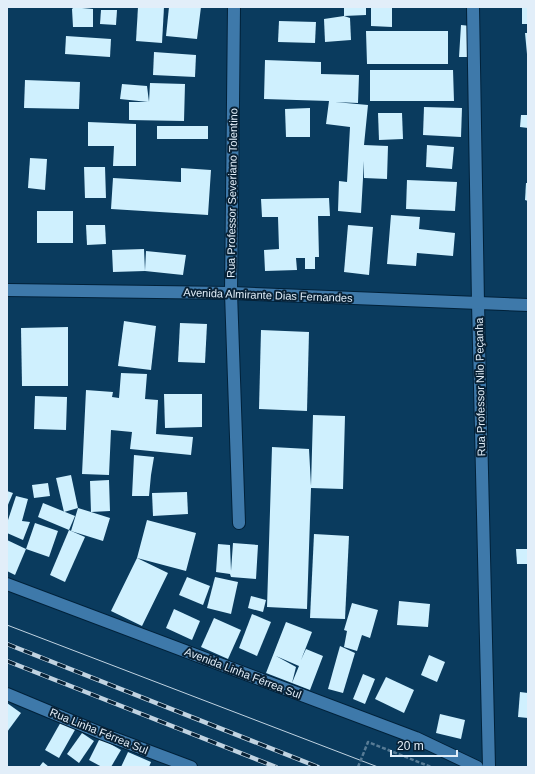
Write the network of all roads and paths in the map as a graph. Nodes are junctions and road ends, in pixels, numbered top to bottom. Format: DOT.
graph roads {
  1 [pos="234,7"];
  2 [pos="473,7"];
  3 [pos="7,290"];
  4 [pos="231,293"];
  5 [pos="478,303"];
  6 [pos="528,305"];
  7 [pos="239,523"];
  8 [pos="7,584"];
  9 [pos="7,694"];
  10 [pos="191,767"];
  11 [pos="358,767"];
  12 [pos="431,767"];
  13 [pos="477,767"];
  14 [pos="489,767"];
  1 -- 4 [label="street, Rua Professor Severiano Tolentino"];
  2 -- 5 [label="street, Rua Professor Nilo Peçanha"];
  3 -- 4 [label="street, Avenida Almirante Dias Fernandes"];
  4 -- 5 [label="street, Avenida Almirante Dias Fernandes"];
  4 -- 7 [label="street, Rua Professor Severiano Tolentino"];
  5 -- 6 [label="street, Avenida Almirante Dias Fernandes"];
  5 -- 14 [label="street, Rua Professor Nilo Peçanha"];
  8 -- 13 [label="street, Avenida Linha Férrea Sul"];
  9 -- 10 [label="street, Rua Linha Férrea Sul"];
  11 -- 12 [label="path, bridge"];
}
